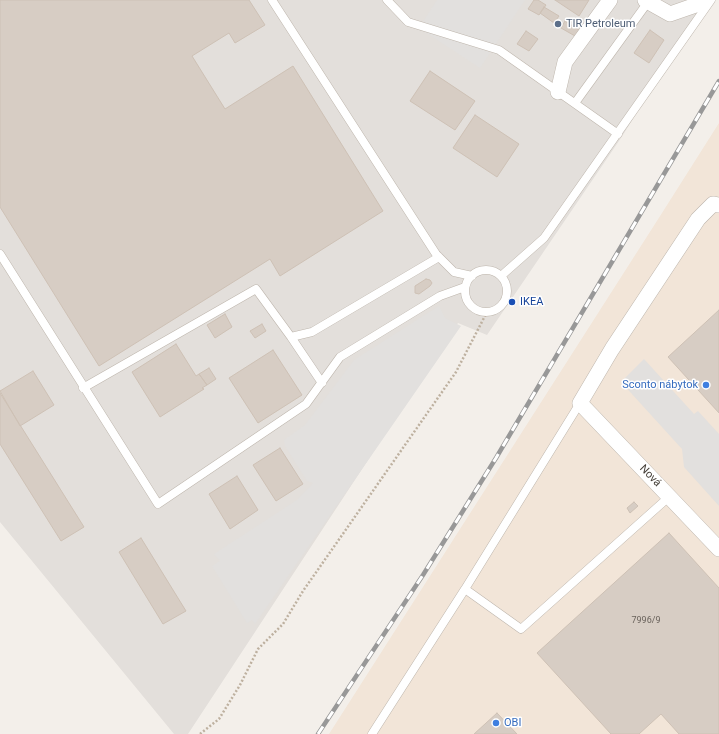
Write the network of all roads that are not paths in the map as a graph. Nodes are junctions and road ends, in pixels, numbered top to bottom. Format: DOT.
graph roads {
  1 [pos="272,0"];
  2 [pos="387,0"];
  3 [pos="610,0"];
  4 [pos="703,0"];
  5 [pos="711,0"];
  6 [pos="647,1"];
  7 [pos="558,92"];
  8 [pos="575,103"];
  9 [pos="618,134"];
  10 [pos="719,205"];
  11 [pos="0,254"];
  12 [pos="439,256"];
  13 [pos="472,276"];
  14 [pos="501,276"];
  15 [pos="465,287"];
  16 [pos="291,337"];
  17 [pos="322,383"];
  18 [pos="83,388"];
  19 [pos="580,403"];
  20 [pos="670,496"];
  21 [pos="719,549"];
  22 [pos="465,589"];
  23 [pos="372,734"];
  1 -- 12 [label="lane"];
  2 -- 7 [label="lane"];
  3 -- 7 [label="street"];
  4 -- 6 [label="street"];
  5 -- 9 [label="lane"];
  6 -- 8 [label="lane"];
  7 -- 8 [label="lane"];
  8 -- 9 [label="lane"];
  9 -- 14 [label="lane"];
  10 -- 19 [label="street"];
  11 -- 18 [label="lane"];
  12 -- 13 [label="lane"];
  12 -- 16 [label="lane"];
  13 -- 14 [label="lane"];
  13 -- 15 [label="lane"];
  14 -- 15 [label="lane"];
  15 -- 17 [label="lane"];
  16 -- 17 [label="lane"];
  16 -- 18 [label="lane"];
  17 -- 18 [label="lane"];
  19 -- 20 [label="street, Nová"];
  19 -- 22 [label="lane"];
  20 -- 21 [label="street, Nová"];
  20 -- 22 [label="lane"];
  22 -- 23 [label="lane"];
}
